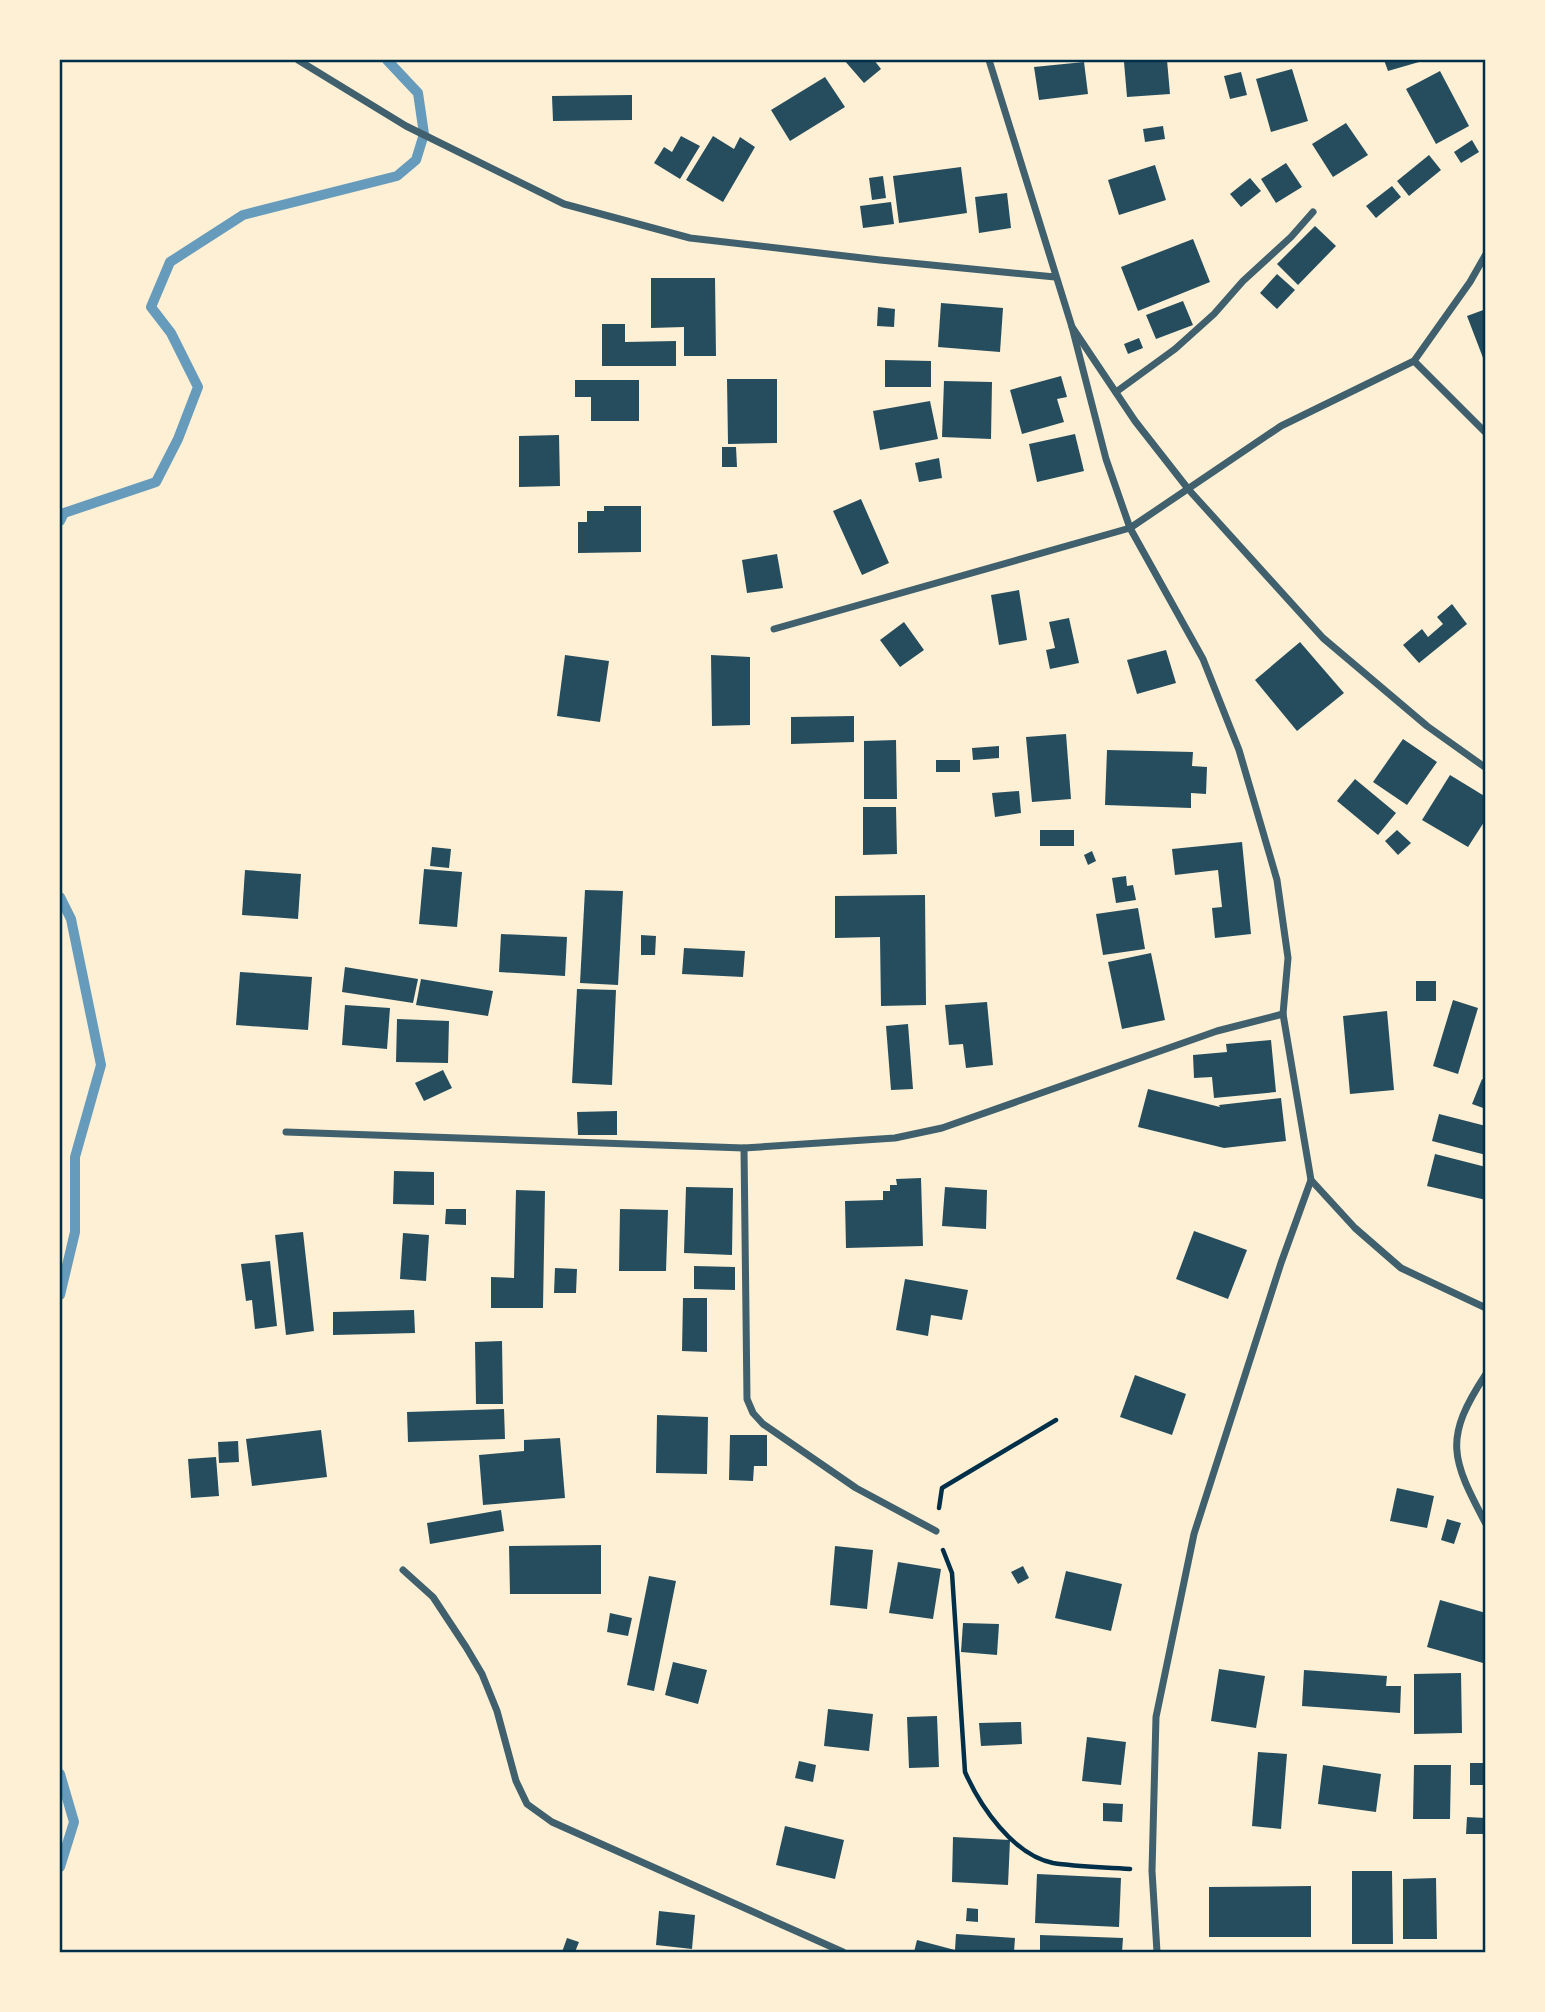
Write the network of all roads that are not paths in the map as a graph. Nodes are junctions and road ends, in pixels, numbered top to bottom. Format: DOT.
graph roads {
  1 [pos="299,60"];
  2 [pos="989,60"];
  3 [pos="1313,212"];
  4 [pos="1486,254"];
  5 [pos="1055,276"];
  6 [pos="1072,327"];
  7 [pos="1414,361"];
  8 [pos="1116,392"];
  9 [pos="1486,433"];
  10 [pos="1189,490"];
  11 [pos="1130,528"];
  12 [pos="774,629"];
  13 [pos="1486,768"];
  14 [pos="1283,1014"];
  15 [pos="286,1132"];
  16 [pos="744,1148"];
  17 [pos="1311,1180"];
  18 [pos="1486,1308"];
  19 [pos="1486,1374"];
  20 [pos="1486,1524"];
  21 [pos="936,1531"];
  22 [pos="403,1570"];
  23 [pos="843,1952"];
  24 [pos="1157,1952"];
  1 -- 5 [label="street"];
  2 -- 5 [label="street"];
  3 -- 8 [label="street"];
  4 -- 7 [label="street"];
  5 -- 6 [label="street"];
  6 -- 8 [label="street"];
  6 -- 11 [label="street"];
  7 -- 9 [label="street"];
  7 -- 10 [label="street"];
  8 -- 10 [label="street"];
  10 -- 11 [label="street"];
  10 -- 13 [label="street"];
  11 -- 12 [label="street"];
  11 -- 14 [label="street"];
  14 -- 16 [label="street"];
  14 -- 17 [label="street"];
  15 -- 16 [label="street"];
  16 -- 21 [label="street"];
  17 -- 18 [label="street"];
  17 -- 24 [label="street"];
  19 -- 20 [label="street"];
  22 -- 23 [label="street"];
}
